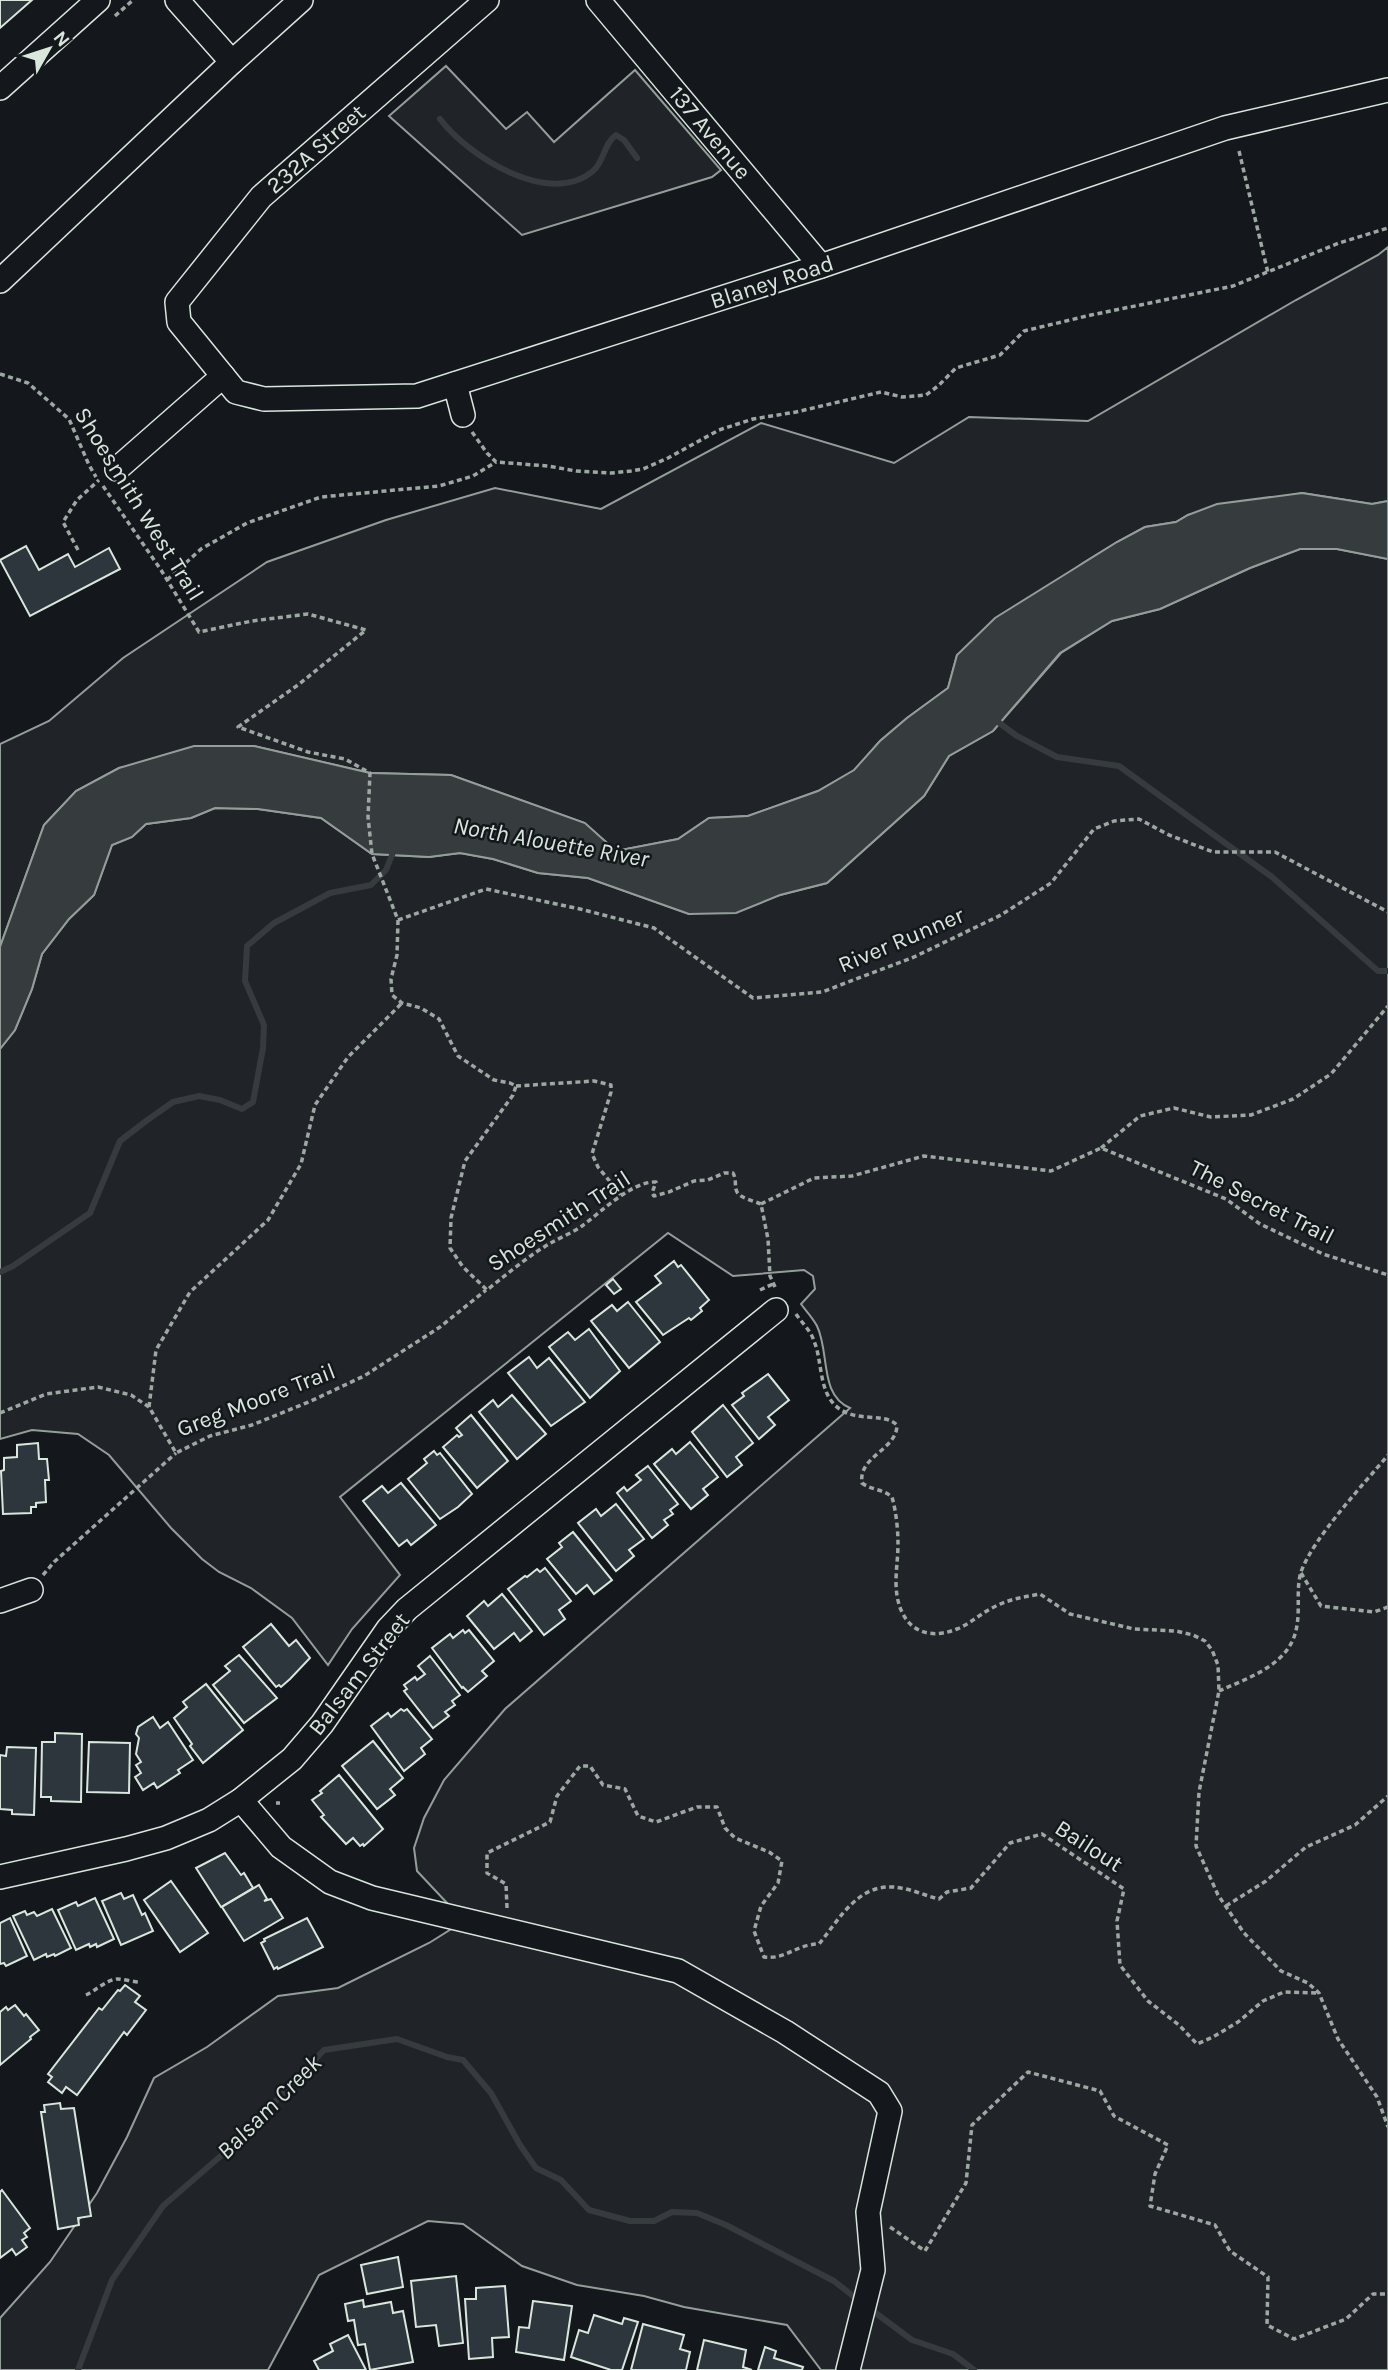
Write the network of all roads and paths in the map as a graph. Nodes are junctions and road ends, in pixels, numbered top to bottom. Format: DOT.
graph roads {
  1 [pos="98,0"];
  2 [pos="177,0"];
  3 [pos="301,0"];
  4 [pos="487,0"];
  5 [pos="598,0"];
  6 [pos="232,62"];
  7 [pos="0,88"];
  8 [pos="1388,90"];
  9 [pos="1239,151"];
  10 [pos="1388,228"];
  11 [pos="821,266"];
  12 [pos="1268,273"];
  13 [pos="0,281"];
  14 [pos="179,322"];
  15 [pos="0,374"];
  16 [pos="223,376"];
  17 [pos="455,384"];
  18 [pos="463,415"];
  19 [pos="496,462"];
  20 [pos="108,474"];
  21 [pos="78,550"];
  22 [pos="167,580"];
  23 [pos="1388,912"];
  24 [pos="398,920"];
  25 [pos="402,1003"];
  26 [pos="1388,1006"];
  27 [pos="516,1087"];
  28 [pos="1101,1149"];
  29 [pos="622,1195"];
  30 [pos="761,1204"];
  31 [pos="1388,1275"];
  32 [pos="773,1284"];
  33 [pos="487,1290"];
  34 [pos="760,1290"];
  35 [pos="783,1305"];
  36 [pos="149,1407"];
  37 [pos="0,1413"];
  38 [pos="176,1453"];
  39 [pos="1388,1455"];
  40 [pos="1301,1573"];
  41 [pos="31,1590"];
  42 [pos="0,1601"];
  43 [pos="1388,1607"];
  44 [pos="1219,1691"];
  45 [pos="1388,1796"];
  46 [pos="241,1800"];
  47 [pos="0,1877"];
  48 [pos="1226,1907"];
  49 [pos="509,1931"];
  50 [pos="140,1982"];
  51 [pos="1320,1993"];
  52 [pos="86,1996"];
  53 [pos="1388,2127"];
  54 [pos="868,2212"];
  55 [pos="1388,2294"];
  56 [pos="848,2370"];
  1 -- 7 [label="street"];
  2 -- 6 [label="street"];
  3 -- 6 [label="street"];
  4 -- 14 [label="street, 232A Street"];
  5 -- 11 [label="street, 137 Avenue"];
  6 -- 13 [label="street"];
  8 -- 11 [label="street, Blaney Road"];
  9 -- 12 [label="path"];
  10 -- 12 [label="path"];
  11 -- 17 [label="street, Blaney Road"];
  12 -- 19 [label="path"];
  14 -- 16 [label="street, Blaney Road"];
  15 -- 20 [label="path, Shoesmith West Trail"];
  16 -- 17 [label="street, Blaney Road"];
  16 -- 20 [label="street"];
  17 -- 18 [label="street"];
  18 -- 19 [label="path"];
  19 -- 22 [label="path"];
  20 -- 21 [label="path"];
  20 -- 22 [label="path, Shoesmith West Trail"];
  22 -- 24 [label="path, Shoesmith West Trail"];
  23 -- 24 [label="path, River Runner"];
  24 -- 25 [label="path"];
  25 -- 27 [label="path"];
  25 -- 36 [label="path"];
  26 -- 28 [label="path"];
  27 -- 29 [label="path"];
  27 -- 33 [label="path, Shoesmith Trail"];
  28 -- 30 [label="path"];
  28 -- 31 [label="path, The Secret Trail"];
  29 -- 30 [label="path, Shoesmith Trail"];
  29 -- 33 [label="path, Shoesmith Trail"];
  30 -- 32 [label="path"];
  32 -- 34 [label="path"];
  32 -- 35 [label="path"];
  33 -- 38 [label="path, Greg Moore Trail"];
  35 -- 44 [label="path"];
  35 -- 46 [label="street, Balsam Street"];
  36 -- 37 [label="path, Greg Moore Trail"];
  36 -- 38 [label="path, Greg Moore Trail"];
  38 -- 41 [label="path"];
  39 -- 40 [label="path"];
  40 -- 43 [label="path"];
  40 -- 44 [label="path"];
  41 -- 42 [label="street"];
  44 -- 48 [label="path"];
  45 -- 48 [label="path"];
  46 -- 47 [label="street, Balsam Street"];
  46 -- 49 [label="street"];
  48 -- 51 [label="path"];
  49 -- 51 [label="path, Bailout"];
  49 -- 54 [label="street"];
  50 -- 52 [label="path"];
  51 -- 53 [label="path"];
  54 -- 55 [label="path"];
  54 -- 56 [label="street"];
}
